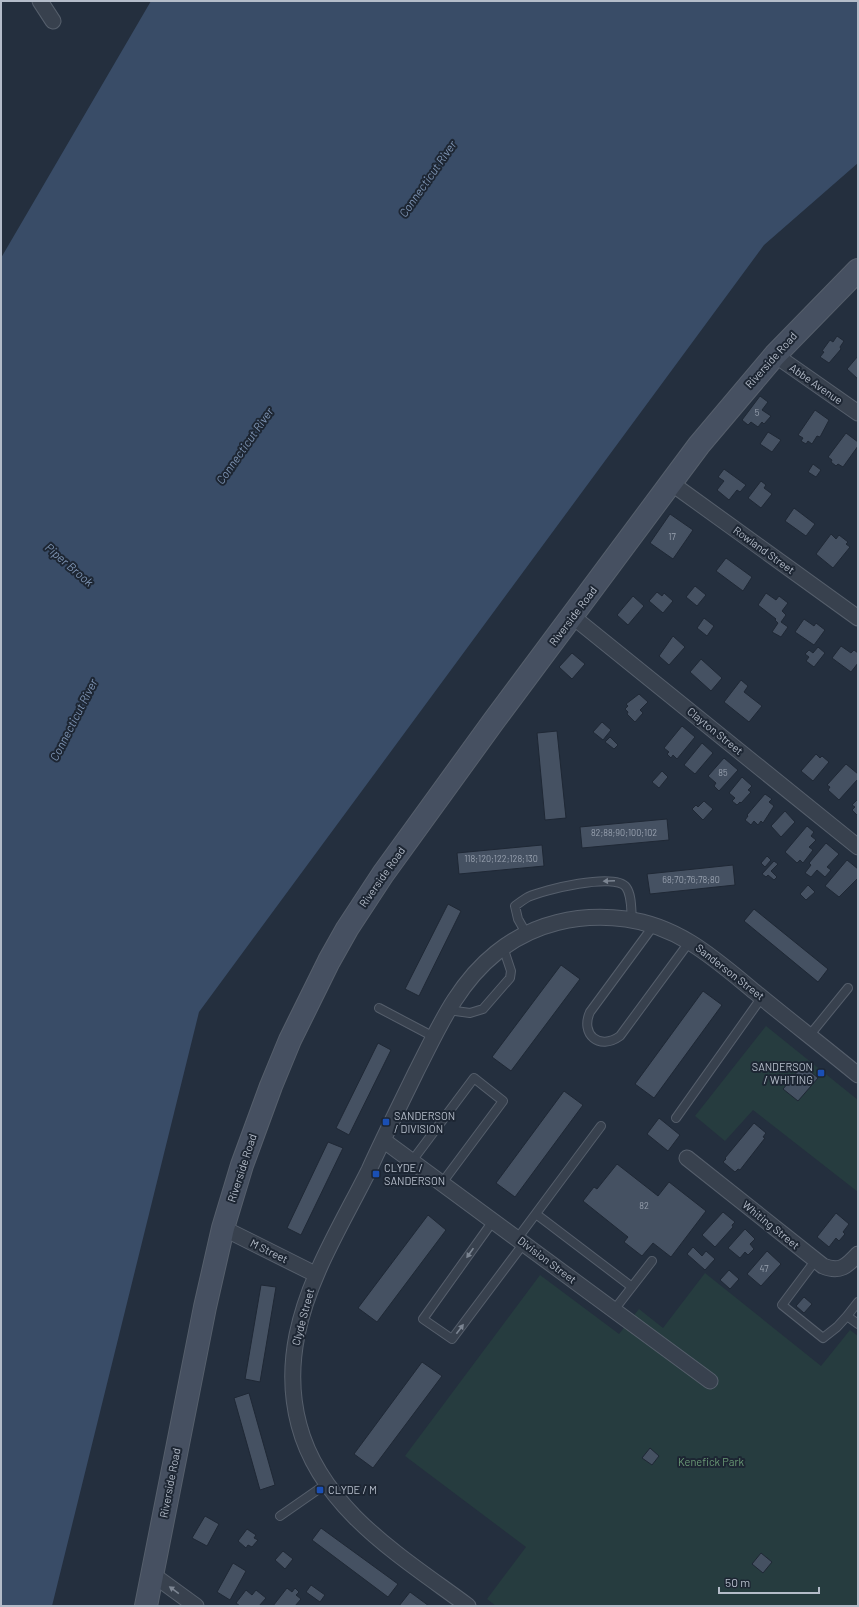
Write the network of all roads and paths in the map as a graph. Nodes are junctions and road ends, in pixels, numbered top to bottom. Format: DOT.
graph roads {
  1 [pos="40,1"];
  2 [pos="53,21"];
  3 [pos="858,270"];
  4 [pos="774,355"];
  5 [pos="858,413"];
  6 [pos="671,483"];
  7 [pos="572,616"];
  8 [pos="858,618"];
  9 [pos="858,847"];
  10 [pos="632,920"];
  11 [pos="654,925"];
  12 [pos="526,934"];
  13 [pos="690,941"];
  14 [pos="503,947"];
  15 [pos="848,988"];
  16 [pos="762,997"];
  17 [pos="379,1008"];
  18 [pos="448,1010"];
  19 [pos="809,1036"];
  20 [pos="434,1037"];
  21 [pos="858,1075"];
  22 [pos="676,1118"];
  23 [pos="601,1126"];
  24 [pos="383,1140"];
  25 [pos="687,1158"];
  26 [pos="412,1161"];
  27 [pos="442,1183"];
  28 [pos="536,1214"];
  29 [pos="493,1221"];
  30 [pos="223,1228"];
  31 [pos="520,1241"];
  32 [pos="858,1254"];
  33 [pos="652,1261"];
  34 [pos="815,1261"];
  35 [pos="315,1274"];
  36 [pos="632,1287"];
  37 [pos="858,1302"];
  38 [pos="614,1310"];
  39 [pos="847,1316"];
  40 [pos="858,1324"];
  41 [pos="710,1381"];
  42 [pos="326,1484"];
  43 [pos="280,1516"];
  44 [pos="152,1574"];
  45 [pos="146,1606"];
  46 [pos="196,1606"];
  47 [pos="468,1606"];
  1 -- 2 [label="street"];
  3 -- 4 [label="street, Riverside Road"];
  4 -- 5 [label="street, Abbe Avenue"];
  4 -- 6 [label="street, Riverside Road"];
  6 -- 7 [label="street, Riverside Road"];
  6 -- 8 [label="street, Rowland Street"];
  7 -- 9 [label="street, Clayton Street"];
  7 -- 30 [label="street, Riverside Road"];
  10 -- 11 [label="street, Sanderson Street"];
  10 -- 12 [label="street, Sanderson Street"];
  10 -- 12 [label="lane, one-way"];
  11 -- 13 [label="street, Sanderson Street"];
  11 -- 13 [label="lane"];
  12 -- 14 [label="street, Sanderson Street"];
  13 -- 16 [label="street, Sanderson Street"];
  14 -- 18 [label="street, Sanderson Street"];
  14 -- 18 [label="lane"];
  15 -- 19 [label="lane"];
  16 -- 19 [label="street, Sanderson Street"];
  16 -- 22 [label="lane"];
  17 -- 20 [label="lane"];
  18 -- 20 [label="street, Sanderson Street"];
  19 -- 21 [label="street, Sanderson Street"];
  20 -- 24 [label="street, Sanderson Street"];
  23 -- 28 [label="lane"];
  24 -- 26 [label="street, Division Street"];
  24 -- 35 [label="street, Clyde Street"];
  25 -- 34 [label="street, Whiting Street"];
  26 -- 27 [label="street, Division Street"];
  26 -- 27 [label="lane"];
  27 -- 29 [label="street, Division Street"];
  28 -- 31 [label="lane"];
  28 -- 36 [label="lane"];
  29 -- 31 [label="street, Division Street"];
  29 -- 31 [label="lane, one-way"];
  30 -- 35 [label="street, M Street"];
  30 -- 44 [label="street, Riverside Road"];
  31 -- 38 [label="street, Division Street"];
  32 -- 34 [label="street, Whiting Street"];
  33 -- 36 [label="lane"];
  34 -- 39 [label="lane"];
  35 -- 42 [label="street, Clyde Street"];
  36 -- 38 [label="lane"];
  37 -- 39 [label="lane"];
  38 -- 41 [label="street, Division Street"];
  39 -- 40 [label="lane"];
  42 -- 43 [label="lane"];
  42 -- 47 [label="street, Clyde Street"];
  44 -- 45 [label="street, Riverside Road"];
  46 -- 44 [label="street, one-way"];
}
